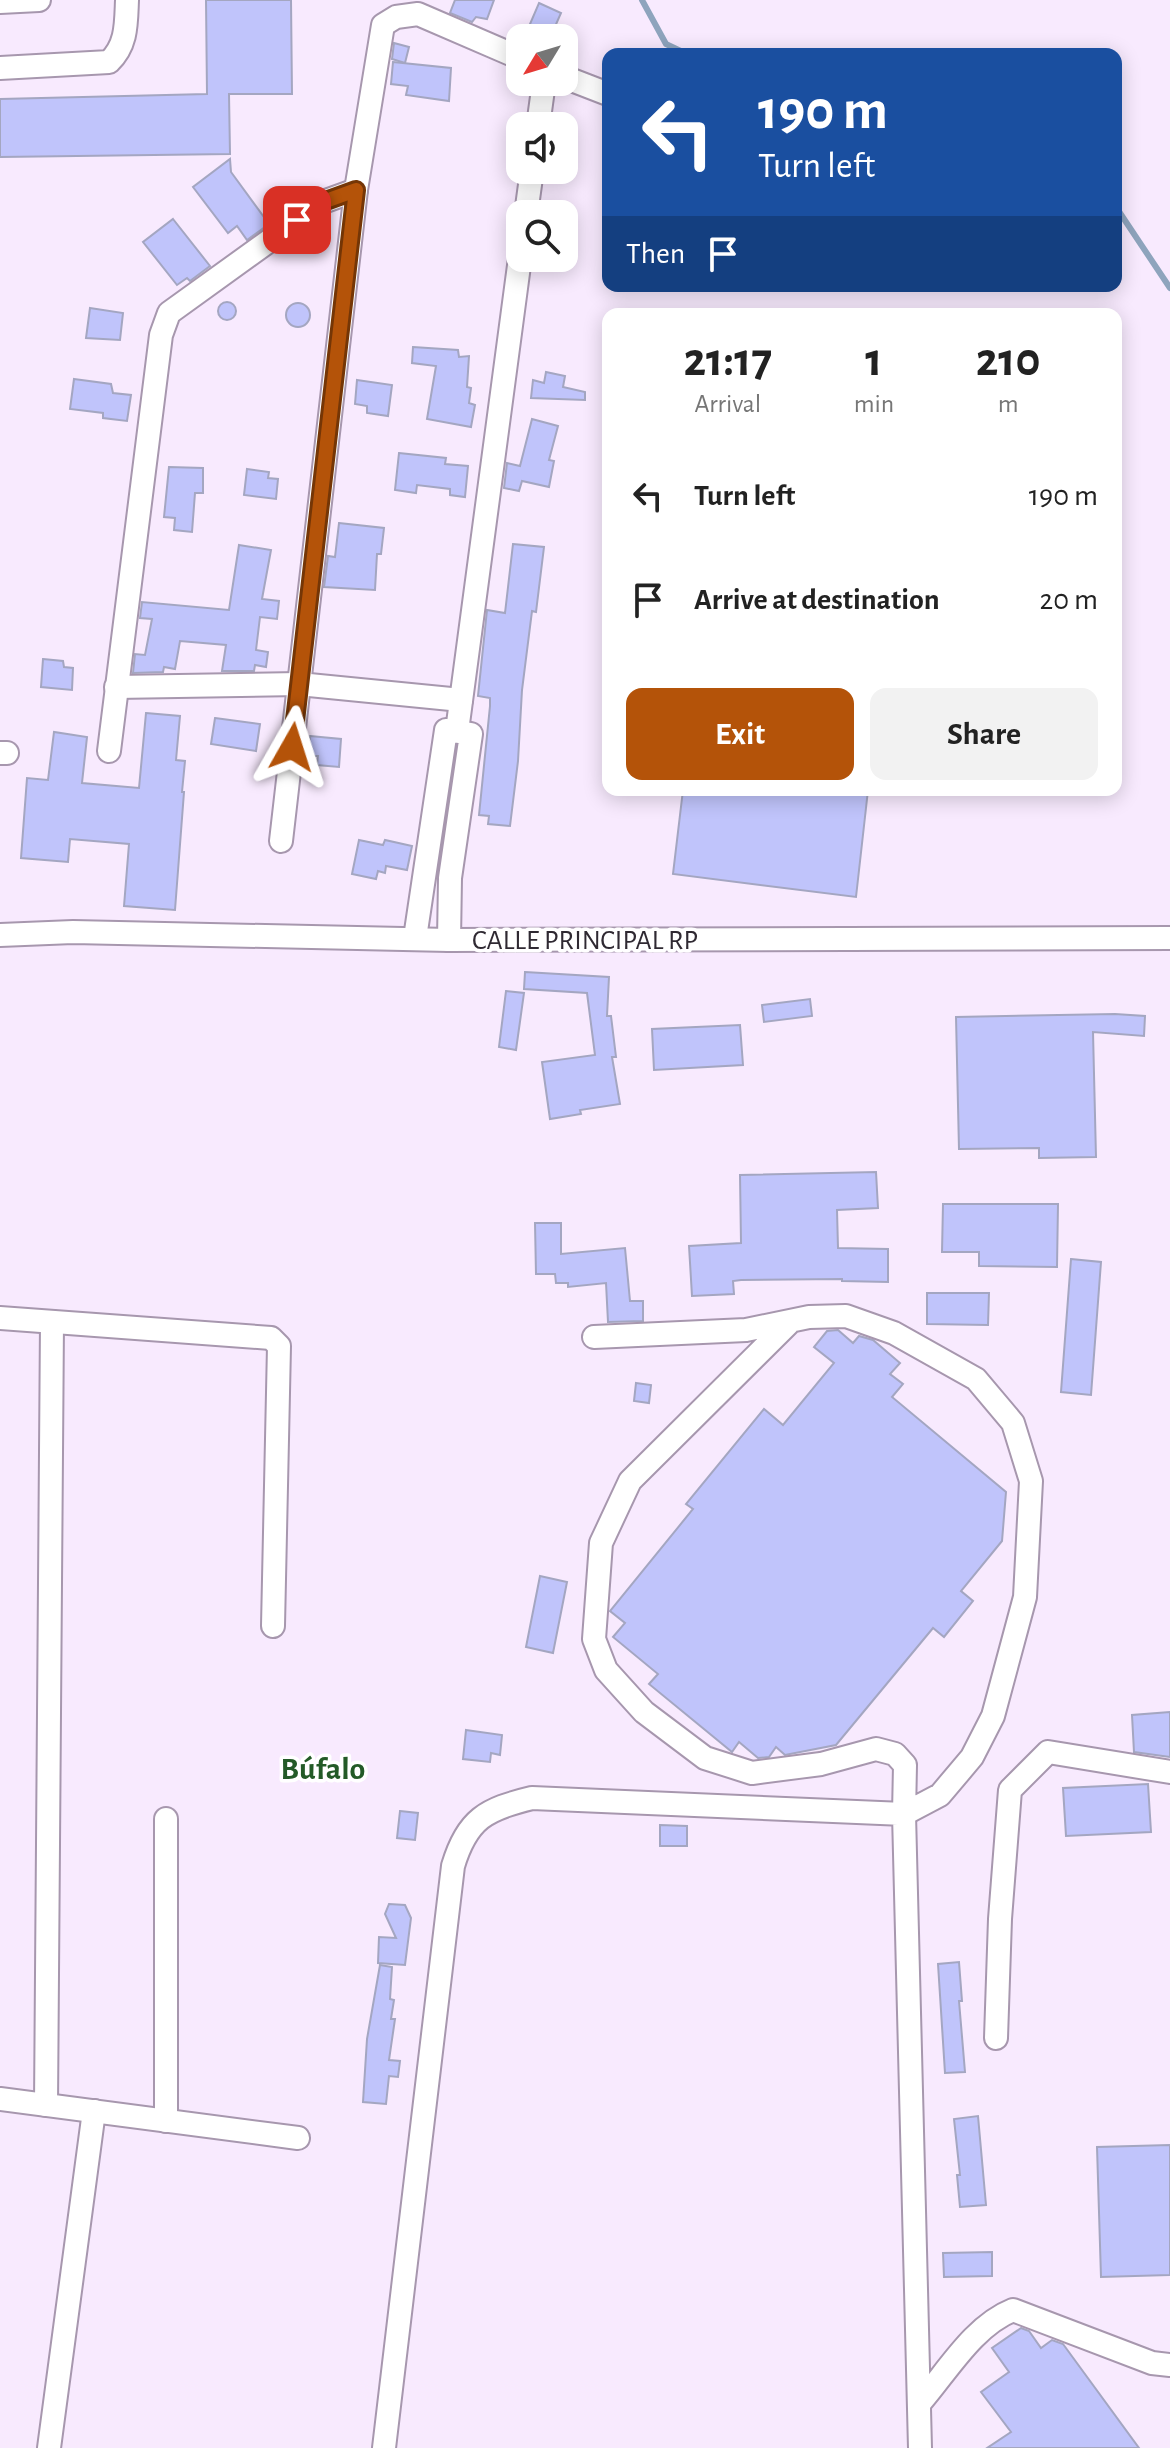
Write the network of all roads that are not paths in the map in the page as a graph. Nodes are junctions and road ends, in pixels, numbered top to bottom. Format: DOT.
graph roads {
  1 [pos="39,0"];
  2 [pos="127,0"];
  3 [pos="0,2"];
  4 [pos="506,52"];
  5 [pos="0,68"];
  6 [pos="578,82"];
  7 [pos="602,92"];
  8 [pos="356,190"];
  9 [pos="518,272"];
  10 [pos="299,684"];
  11 [pos="116,687"];
  12 [pos="461,700"];
  13 [pos="458,732"];
  14 [pos="109,751"];
  15 [pos="281,841"];
  16 [pos="0,935"];
  17 [pos="415,938"];
  18 [pos="1170,938"];
  19 [pos="449,940"];
  20 [pos="0,1318"];
  21 [pos="52,1322"];
  22 [pos="789,1323"];
  23 [pos="594,1337"];
  24 [pos="273,1626"];
  25 [pos="1170,1772"];
  26 [pos="904,1814"];
  27 [pos="166,1819"];
  28 [pos="996,2038"];
  29 [pos="0,2099"];
  30 [pos="46,2105"];
  31 [pos="94,2111"];
  32 [pos="166,2121"];
  33 [pos="298,2138"];
  34 [pos="1170,2365"];
  35 [pos="919,2404"];
  36 [pos="49,2448"];
  37 [pos="384,2448"];
  38 [pos="920,2448"];
  1 -- 3 [label="street"];
  2 -- 5 [label="street"];
  4 -- 8 [label="street"];
  6 -- 7 [label="street"];
  8 -- 10 [label="street"];
  8 -- 11 [label="street"];
  9 -- 12 [label="street"];
  10 -- 11 [label="street"];
  10 -- 12 [label="street"];
  10 -- 15 [label="street"];
  11 -- 14 [label="street"];
  12 -- 13 [label="street"];
  13 -- 17 [label="street"];
  13 -- 19 [label="street"];
  16 -- 17 [label="street, CALLE PRINCIPAL RP"];
  17 -- 19 [label="street, CALLE PRINCIPAL RP"];
  18 -- 19 [label="street, CALLE PRINCIPAL RP"];
  20 -- 21 [label="street"];
  21 -- 24 [label="street"];
  21 -- 30 [label="street"];
  22 -- 23 [label="street"];
  22 -- 26 [label="street"];
  22 -- 26 [label="street"];
  25 -- 28 [label="street"];
  26 -- 35 [label="street"];
  26 -- 37 [label="street"];
  27 -- 32 [label="street"];
  29 -- 30 [label="street"];
  30 -- 31 [label="street"];
  31 -- 32 [label="street"];
  31 -- 36 [label="street"];
  32 -- 33 [label="street"];
  34 -- 35 [label="street"];
  35 -- 38 [label="street"];
}
